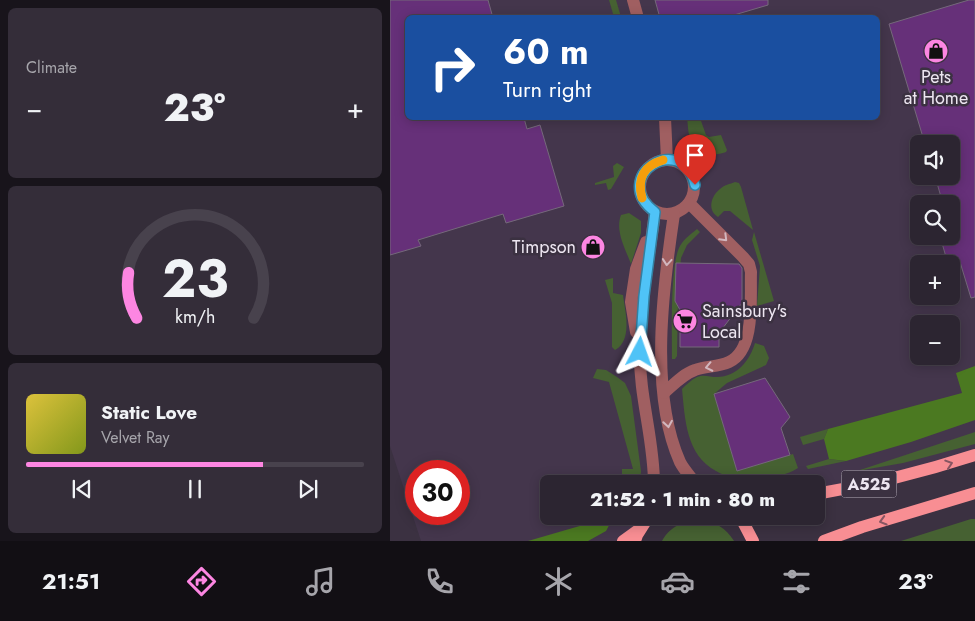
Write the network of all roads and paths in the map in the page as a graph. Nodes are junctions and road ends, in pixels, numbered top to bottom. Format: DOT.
graph roads {
  1 [pos="632,0"];
  2 [pos="637,15"];
  3 [pos="665,120"];
  4 [pos="667,160"];
  5 [pos="690,203"];
  6 [pos="655,212"];
  7 [pos="674,214"];
  8 [pos="664,394"];
  9 [pos="975,456"];
  10 [pos="653,475"];
  11 [pos="689,475"];
  12 [pos="825,492"];
  13 [pos="975,493"];
  14 [pos="640,525"];
  15 [pos="644,525"];
  16 [pos="745,525"];
  17 [pos="622,541"];
  18 [pos="635,541"];
  19 [pos="753,541"];
  20 [pos="824,541"];
  1 -- 2 [label="street"];
  3 -- 4 [label="street"];
  4 -- 5 [label="street"];
  4 -- 6 [label="street"];
  5 -- 7 [label="street"];
  5 -- 8 [label="street, one-way"];
  6 -- 7 [label="street"];
  6 -- 10 [label="street"];
  7 -- 8 [label="street, one-way"];
  8 -- 11 [label="street, one-way"];
  12 -- 9 [label="main road, A525, one-way"];
  13 -- 20 [label="main road, A525, one-way"];
  14 -- 17 [label="main road"];
  15 -- 18 [label="main road"];
  16 -- 19 [label="main road"];
}
